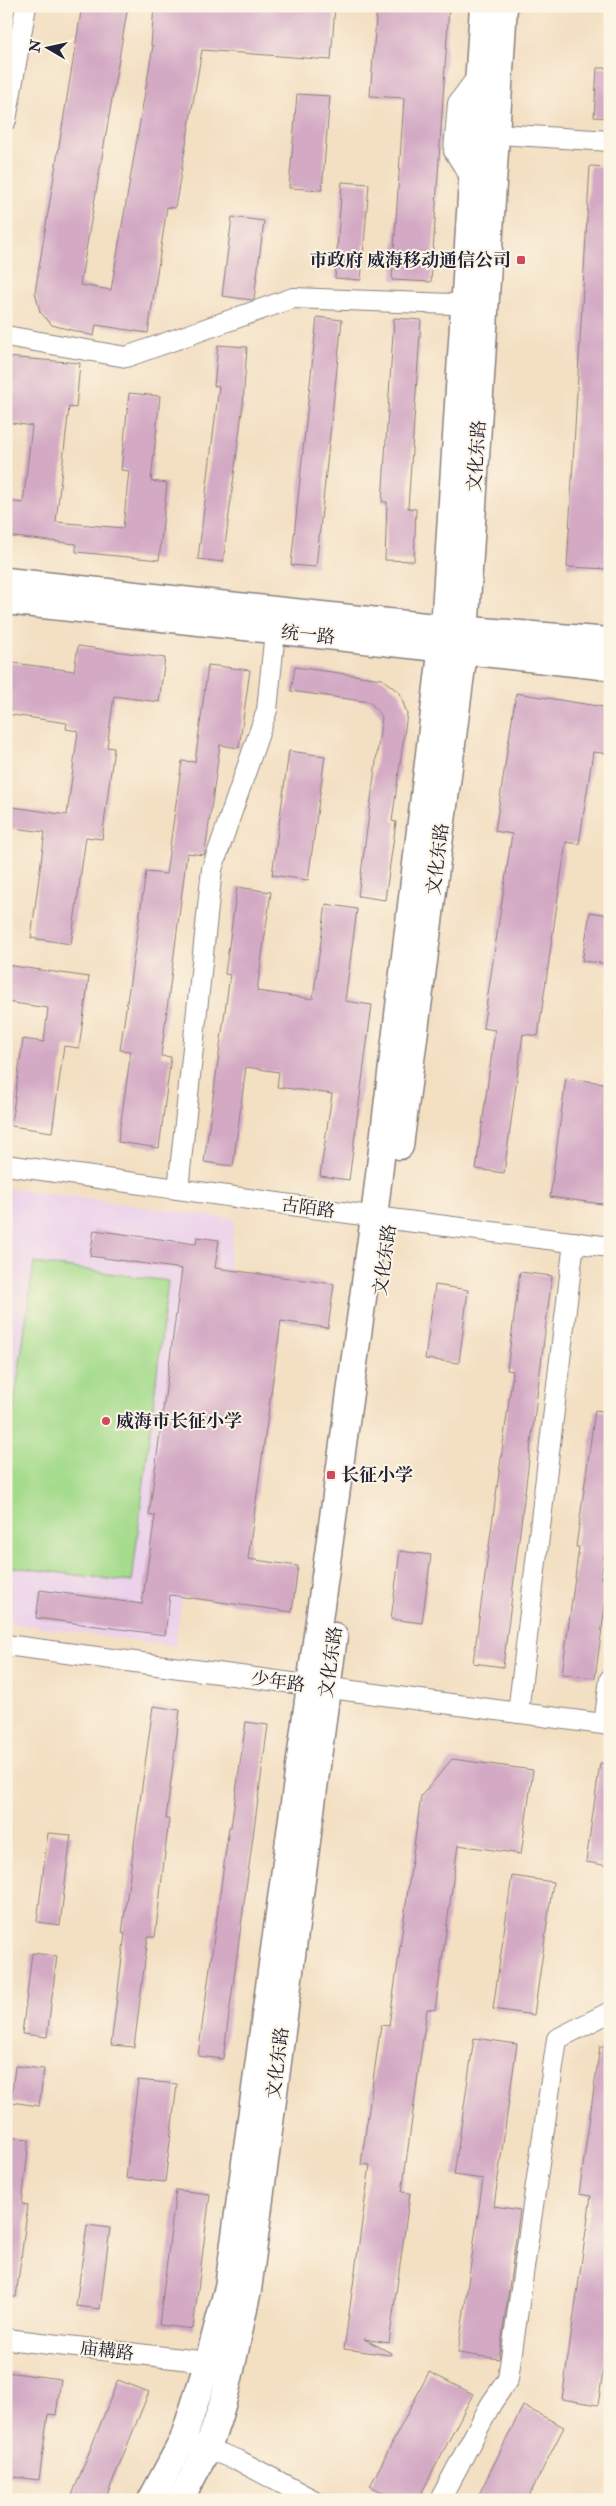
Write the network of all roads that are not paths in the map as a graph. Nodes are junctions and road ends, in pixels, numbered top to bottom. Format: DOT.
graph roads {
  1 [pos="26,6"];
  2 [pos="484,6"];
  3 [pos="504,6"];
  4 [pos="502,48"];
  5 [pos="479,74"];
  6 [pos="6,120"];
  7 [pos="498,134"];
  8 [pos="610,141"];
  9 [pos="473,181"];
  10 [pos="493,209"];
  11 [pos="476,304"];
  12 [pos="6,336"];
  13 [pos="6,581"];
  14 [pos="6,601"];
  15 [pos="275,632"];
  16 [pos="454,640"];
  17 [pos="610,641"];
  18 [pos="610,667"];
  19 [pos="6,1165"];
  20 [pos="178,1189"];
  21 [pos="382,1218"];
  22 [pos="574,1242"];
  23 [pos="610,1247"];
  24 [pos="6,1645"];
  25 [pos="610,1679"];
  26 [pos="318,1687"];
  27 [pos="518,1713"];
  28 [pos="607,1724"];
  29 [pos="610,2012"];
  30 [pos="6,2339"];
  31 [pos="208,2362"];
  32 [pos="195,2444"];
  33 [pos="151,2500"];
  34 [pos="180,2500"];
  35 [pos="313,2500"];
  36 [pos="440,2500"];
  1 -- 6 [label="street"];
  2 -- 5 [label="main road"];
  3 -- 4 [label="main road, 文化东路"];
  4 -- 5 [label="street"];
  4 -- 7 [label="main road, 文化东路"];
  5 -- 9 [label="main road"];
  7 -- 8 [label="street"];
  7 -- 10 [label="main road, 文化东路"];
  9 -- 10 [label="street"];
  9 -- 11 [label="main road"];
  10 -- 11 [label="main road, 文化东路"];
  11 -- 12 [label="street"];
  11 -- 16 [label="main road, 文化东路"];
  13 -- 16 [label="main road, 统一路"];
  14 -- 15 [label="main road, 统一路"];
  15 -- 16 [label="main road, 统一路"];
  15 -- 20 [label="street"];
  16 -- 17 [label="main road, 统一路"];
  16 -- 18 [label="main road, 统一路"];
  16 -- 21 [label="main road, 文化东路"];
  19 -- 20 [label="street, 古陌路"];
  20 -- 21 [label="street, 古陌路"];
  21 -- 22 [label="street, 古陌路"];
  21 -- 26 [label="main road, 文化东路"];
  22 -- 23 [label="street, 古陌路"];
  22 -- 27 [label="street"];
  24 -- 26 [label="street, 少年路"];
  25 -- 28 [label="street"];
  26 -- 27 [label="street, 少年路"];
  26 -- 31 [label="main road"];
  26 -- 32 [label="main road, 文化东路"];
  27 -- 28 [label="street, 少年路"];
  29 -- 36 [label="street"];
  30 -- 31 [label="street, 庙耩路"];
  31 -- 32 [label="main road"];
  32 -- 33 [label="main road"];
  32 -- 34 [label="main road, 文化东路"];
  32 -- 35 [label="street"];
}
